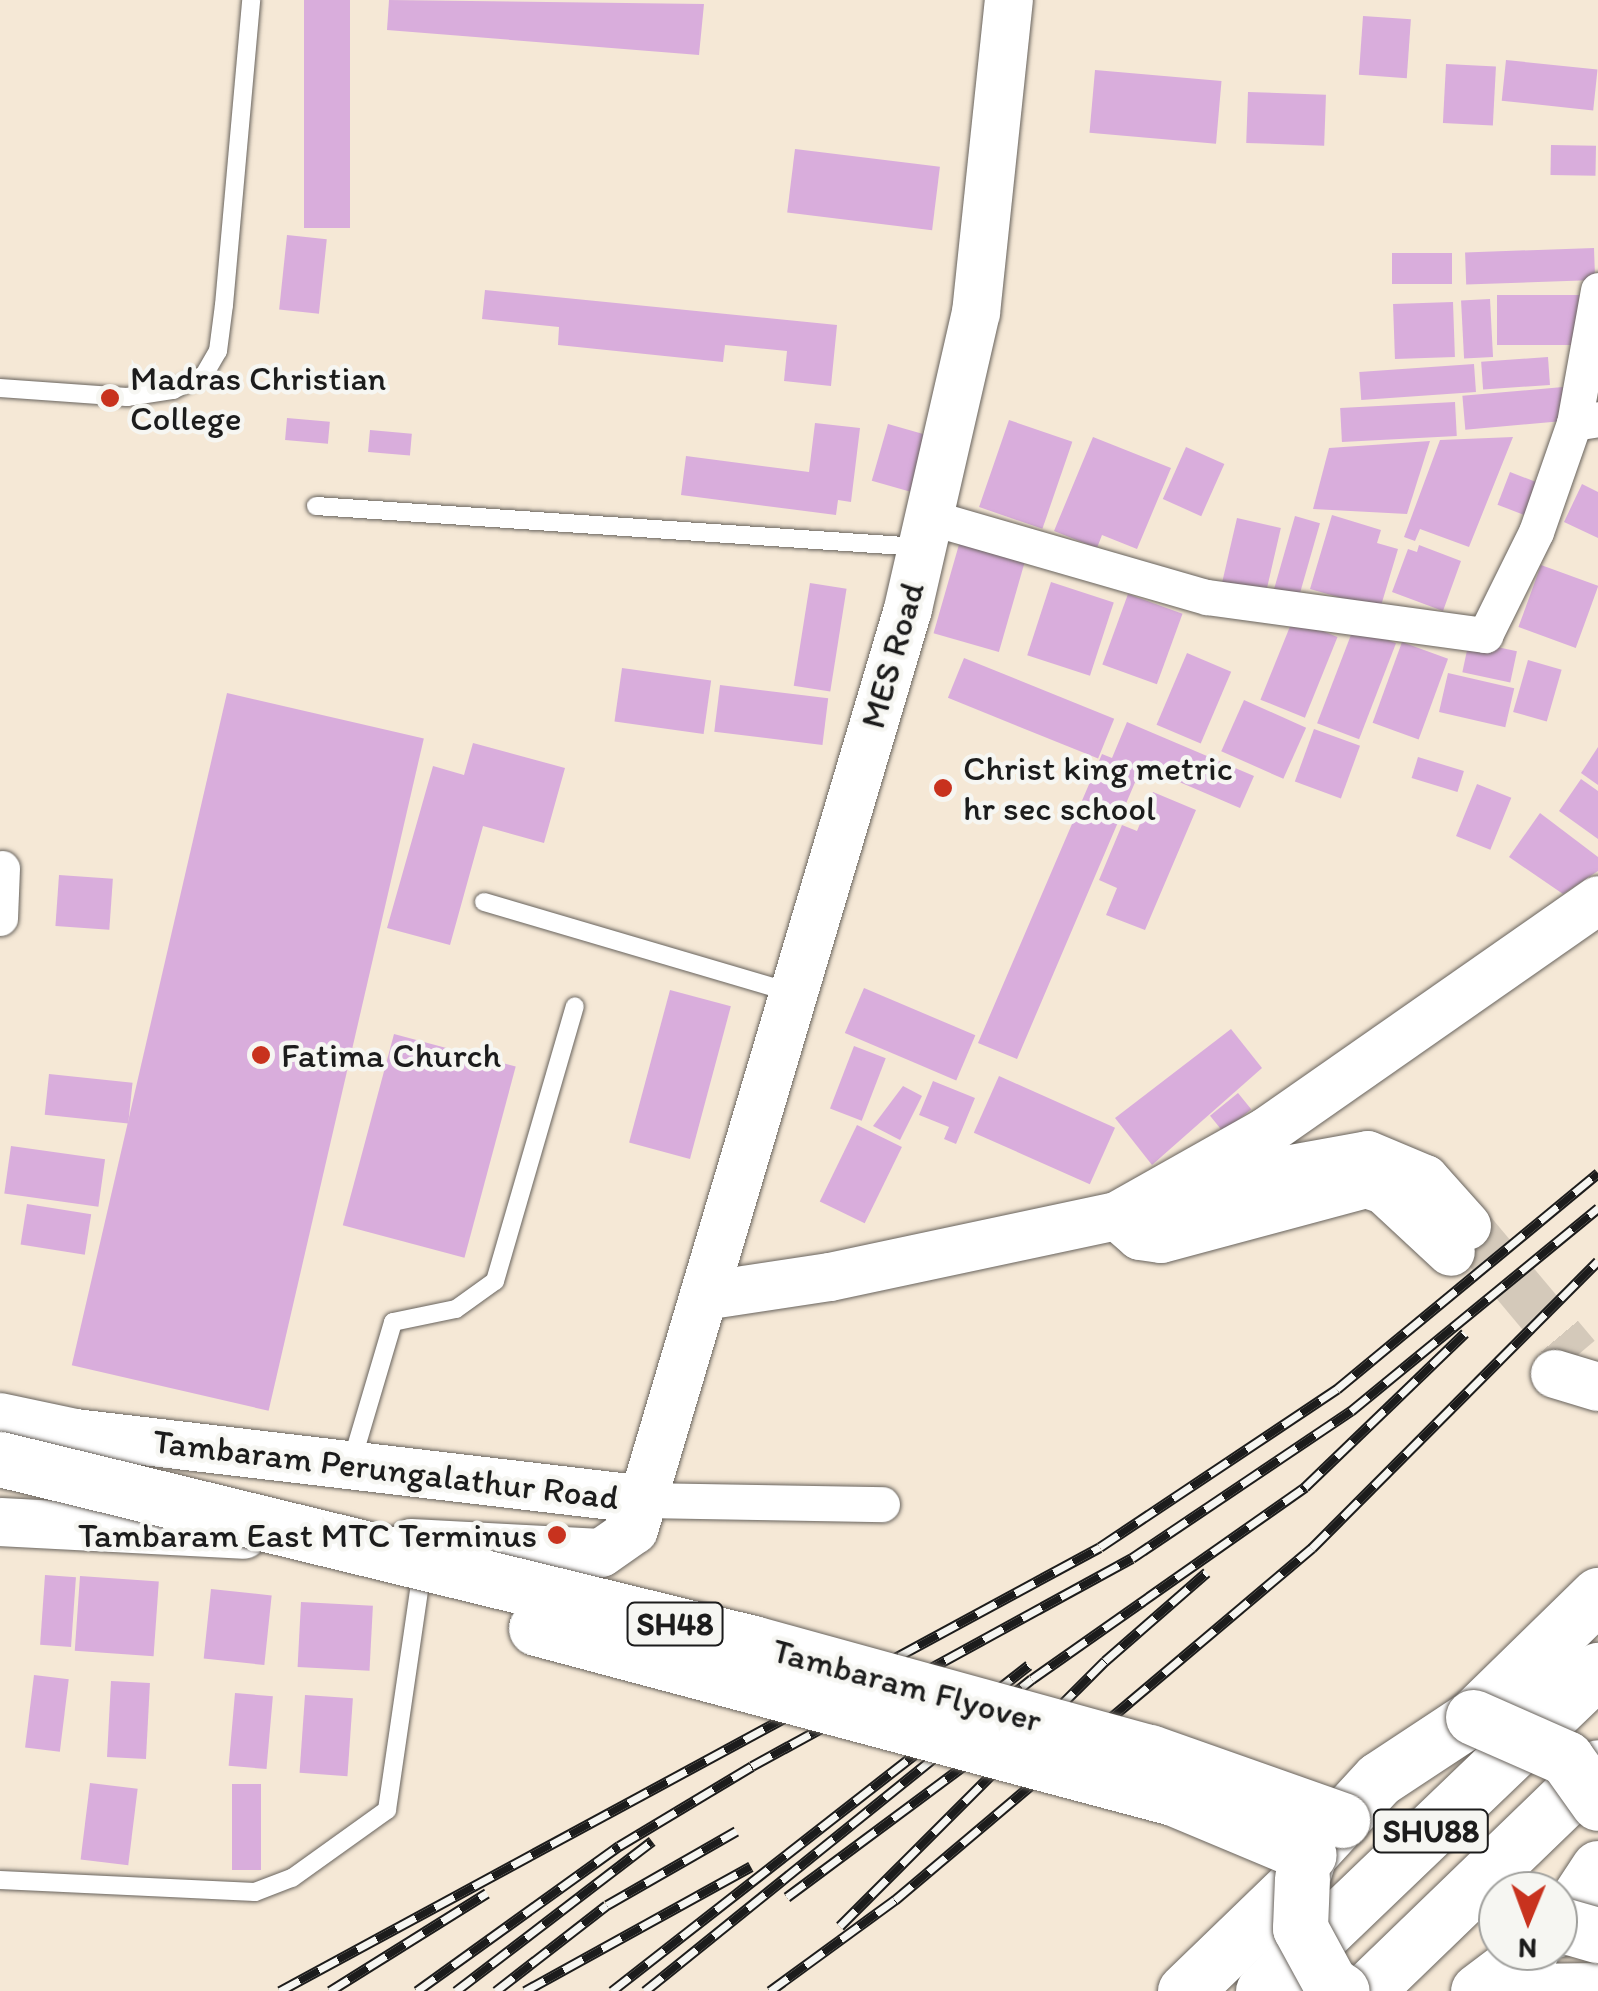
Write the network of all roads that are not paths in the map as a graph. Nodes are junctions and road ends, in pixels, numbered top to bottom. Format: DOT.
graph roads {
  1 [pos="250,0"];
  2 [pos="1009,0"];
  3 [pos="1598,290"];
  4 [pos="0,388"];
  5 [pos="1586,421"];
  6 [pos="316,506"];
  7 [pos="925,532"];
  8 [pos="2,868"];
  9 [pos="1598,900"];
  10 [pos="484,902"];
  11 [pos="0,918"];
  12 [pos="794,993"];
  13 [pos="575,1006"];
  14 [pos="1132,1208"];
  15 [pos="1459,1239"];
  16 [pos="704,1296"];
  17 [pos="0,1416"];
  18 [pos="0,1460"];
  19 [pos="351,1465"];
  20 [pos="0,1491"];
  21 [pos="646,1500"];
  22 [pos="882,1504"];
  23 [pos="0,1522"];
  24 [pos="426,1544"];
  25 [pos="1598,1595"];
  26 [pos="1598,1670"];
  27 [pos="1473,1717"];
  28 [pos="1598,1767"];
  29 [pos="1598,1803"];
  30 [pos="1318,1851"];
  31 [pos="1598,1868"];
  32 [pos="0,1880"];
  33 [pos="1578,1901"];
  34 [pos="1574,1971"];
  35 [pos="1598,1987"];
  36 [pos="1185,1991"];
  37 [pos="1264,1991"];
  38 [pos="1342,1991"];
  39 [pos="1366,1991"];
  1 -- 4 [label="lane"];
  2 -- 7 [label="street, MES Road"];
  3 -- 5 [label="street"];
  5 -- 7 [label="street"];
  6 -- 7 [label="lane"];
  7 -- 12 [label="street, MES Road"];
  8 -- 11 [label="street"];
  9 -- 14 [label="street"];
  10 -- 12 [label="lane"];
  12 -- 16 [label="street, MES Road"];
  13 -- 19 [label="lane"];
  14 -- 15 [label="street"];
  14 -- 16 [label="street"];
  16 -- 21 [label="street, Tambaram Perungalathur Road"];
  17 -- 19 [label="street, Tambaram Perungalathur Road"];
  18 -- 30 [label="main road, Tambaram Flyover / SH48, bridge"];
  19 -- 21 [label="street, Tambaram Perungalathur Road"];
  20 -- 30 [label="main road, Tambaram Flyover / SH48, bridge"];
  21 -- 22 [label="street"];
  21 -- 24 [label="street"];
  23 -- 24 [label="street"];
  24 -- 32 [label="lane"];
  25 -- 27 [label="main road"];
  26 -- 37 [label="main road, SHU88"];
  27 -- 29 [label="main road, bridge"];
  27 -- 30 [label="main road"];
  28 -- 39 [label="main road, SHU88"];
  30 -- 36 [label="main road"];
  30 -- 38 [label="main road, bridge"];
  31 -- 33 [label="main road"];
  34 -- 35 [label="street"];
}
